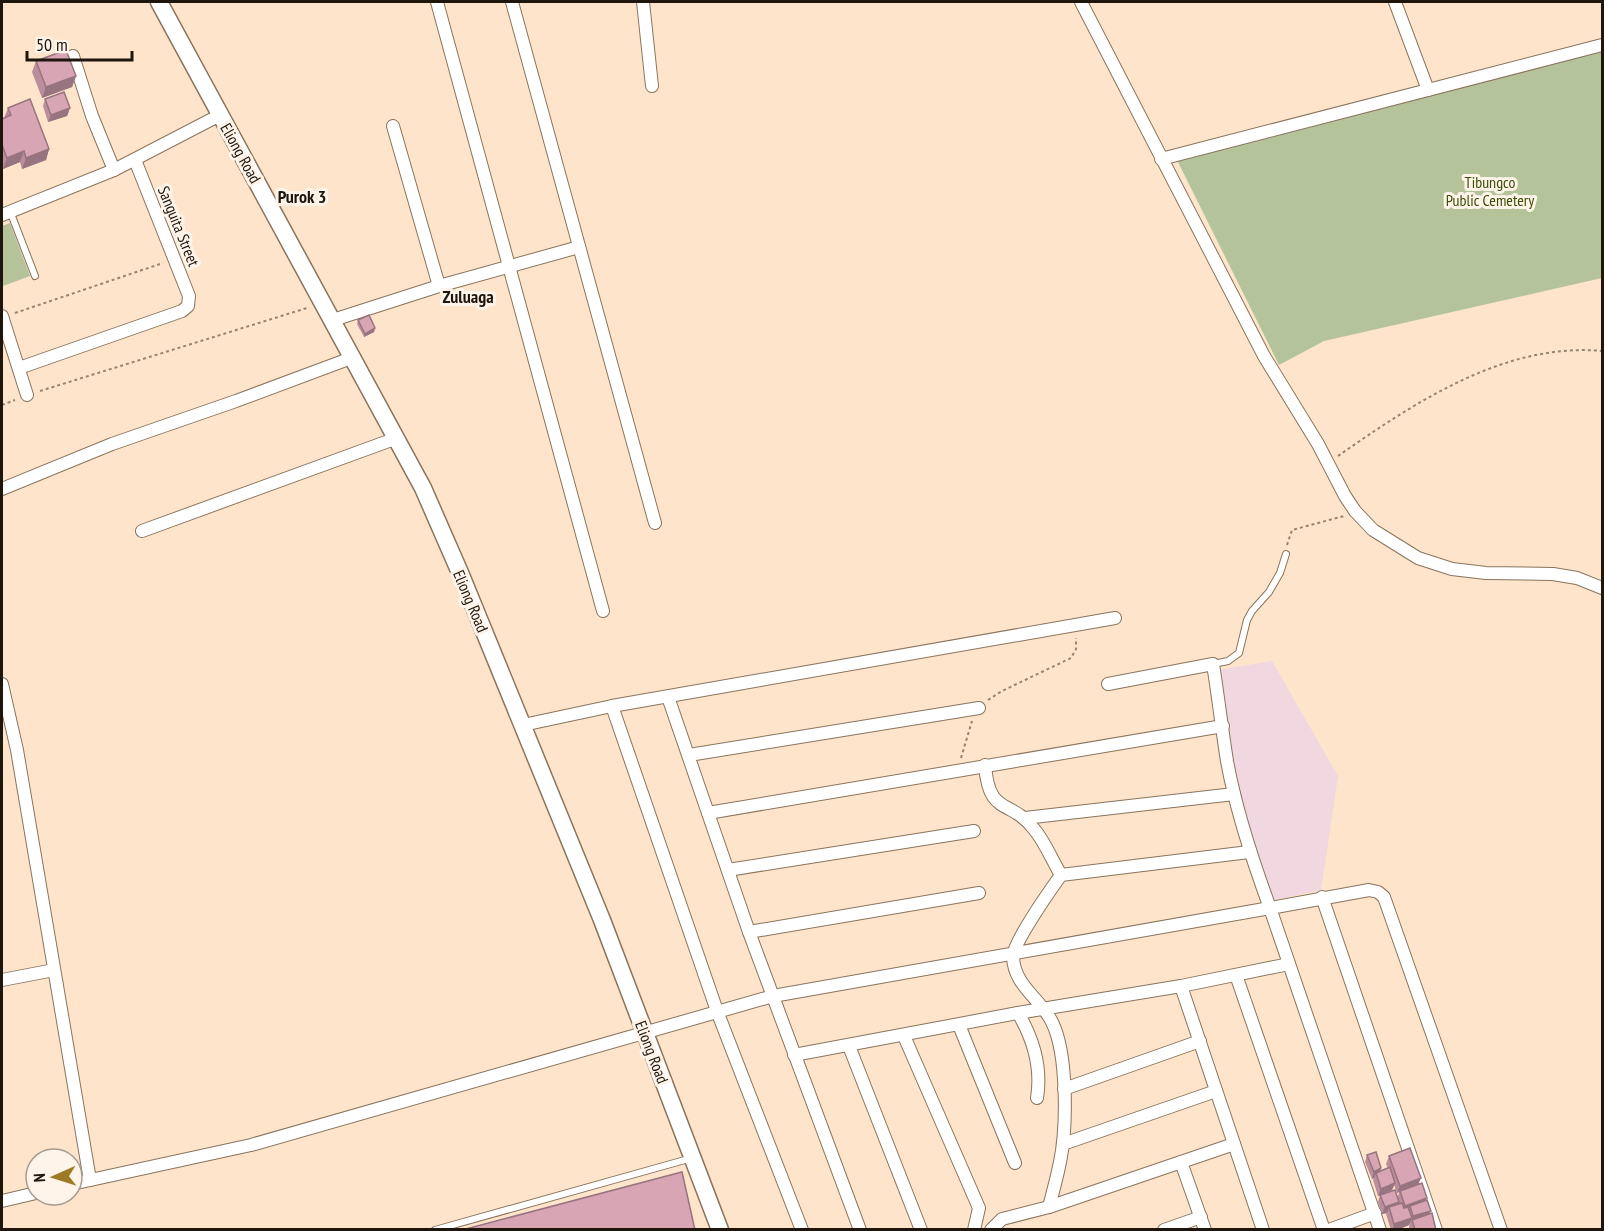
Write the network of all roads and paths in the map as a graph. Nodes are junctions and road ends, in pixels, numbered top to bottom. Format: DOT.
graph roads {
  1 [pos="159,2"];
  2 [pos="437,2"];
  3 [pos="512,2"];
  4 [pos="643,2"];
  5 [pos="1081,2"];
  6 [pos="1395,2"];
  7 [pos="1602,45"];
  8 [pos="73,56"];
  9 [pos="652,86"];
  10 [pos="1428,90"];
  11 [pos="220,114"];
  12 [pos="393,126"];
  13 [pos="1161,159"];
  14 [pos="135,160"];
  15 [pos="114,170"];
  16 [pos="6,213"];
  17 [pos="579,247"];
  18 [pos="174,259"];
  19 [pos="510,267"];
  20 [pos="35,276"];
  21 [pos="439,286"];
  22 [pos="324,303"];
  23 [pos="2,317"];
  24 [pos="333,320"];
  25 [pos="1602,351"];
  26 [pos="354,357"];
  27 [pos="18,368"];
  28 [pos="27,395"];
  29 [pos="2,405"];
  30 [pos="398,438"];
  31 [pos="1328,463"];
  32 [pos="2,489"];
  33 [pos="1355,511"];
  34 [pos="656,523"];
  35 [pos="142,531"];
  36 [pos="1286,554"];
  37 [pos="1602,588"];
  38 [pos="603,610"];
  39 [pos="1115,618"];
  40 [pos="1074,625"];
  41 [pos="1213,664"];
  42 [pos="2,684"];
  43 [pos="1108,684"];
  44 [pos="668,697"];
  45 [pos="612,706"];
  46 [pos="979,708"];
  47 [pos="523,725"];
  48 [pos="1223,726"];
  49 [pos="688,755"];
  50 [pos="985,765"];
  51 [pos="959,770"];
  52 [pos="1234,794"];
  53 [pos="708,813"];
  54 [pos="1025,818"];
  55 [pos="974,831"];
  56 [pos="1249,852"];
  57 [pos="728,870"];
  58 [pos="1061,874"];
  59 [pos="979,893"];
  60 [pos="1322,897"];
  61 [pos="1270,908"];
  62 [pos="750,932"];
  63 [pos="1013,954"];
  64 [pos="1289,964"];
  65 [pos="54,970"];
  66 [pos="1236,975"];
  67 [pos="2,980"];
  68 [pos="1181,986"];
  69 [pos="773,996"];
  70 [pos="1044,1010"];
  71 [pos="717,1011"];
  72 [pos="1018,1013"];
  73 [pos="959,1025"];
  74 [pos="645,1033"];
  75 [pos="904,1035"];
  76 [pos="1200,1041"];
  77 [pos="849,1046"];
  78 [pos="794,1055"];
  79 [pos="1064,1089"];
  80 [pos="1216,1091"];
  81 [pos="1037,1098"];
  82 [pos="1063,1144"];
  83 [pos="1234,1144"];
  84 [pos="692,1158"];
  85 [pos="1181,1162"];
  86 [pos="1015,1163"];
  87 [pos="90,1180"];
  88 [pos="84,1181"];
  89 [pos="24,1196"];
  90 [pos="2,1201"];
  91 [pos="1049,1207"];
  92 [pos="1375,1213"];
  93 [pos="1201,1217"];
  94 [pos="435,1230"];
  95 [pos="720,1230"];
  96 [pos="802,1230"];
  97 [pos="860,1230"];
  98 [pos="921,1230"];
  99 [pos="974,1230"];
  100 [pos="991,1230"];
  101 [pos="1164,1230"];
  102 [pos="1205,1230"];
  103 [pos="1263,1230"];
  104 [pos="1327,1230"];
  105 [pos="1380,1230"];
  106 [pos="1437,1230"];
  107 [pos="1501,1230"];
  1 -- 11 [label="main road, Eliong Road"];
  2 -- 19 [label="street"];
  3 -- 17 [label="street"];
  4 -- 9 [label="street"];
  5 -- 13 [label="street"];
  6 -- 10 [label="street"];
  7 -- 10 [label="street"];
  8 -- 15 [label="street"];
  10 -- 13 [label="street"];
  11 -- 14 [label="street"];
  11 -- 22 [label="main road, Eliong Road"];
  12 -- 21 [label="street"];
  13 -- 31 [label="street"];
  14 -- 15 [label="street"];
  14 -- 18 [label="street, Sanguita Street"];
  15 -- 16 [label="street"];
  16 -- 20 [label="lane"];
  17 -- 19 [label="street"];
  17 -- 34 [label="street"];
  18 -- 23 [label="path"];
  18 -- 27 [label="street, Sanguita Street"];
  19 -- 21 [label="street"];
  19 -- 38 [label="street"];
  21 -- 24 [label="street"];
  22 -- 24 [label="main road, Eliong Road"];
  22 -- 28 [label="path"];
  23 -- 27 [label="street"];
  24 -- 26 [label="main road, Eliong Road"];
  25 -- 31 [label="path"];
  26 -- 30 [label="main road, Eliong Road"];
  26 -- 32 [label="street"];
  27 -- 28 [label="street"];
  28 -- 29 [label="path"];
  30 -- 35 [label="street"];
  30 -- 47 [label="main road, Eliong Road"];
  31 -- 33 [label="street"];
  33 -- 36 [label="path"];
  33 -- 37 [label="street"];
  36 -- 41 [label="lane"];
  39 -- 40 [label="street"];
  40 -- 44 [label="street"];
  40 -- 46 [label="path"];
  41 -- 43 [label="street"];
  41 -- 48 [label="street"];
  42 -- 65 [label="street"];
  44 -- 45 [label="street"];
  44 -- 49 [label="street"];
  45 -- 47 [label="street"];
  45 -- 71 [label="street"];
  46 -- 49 [label="street"];
  46 -- 51 [label="path"];
  47 -- 74 [label="main road, Eliong Road"];
  48 -- 50 [label="street"];
  48 -- 52 [label="street"];
  49 -- 53 [label="street"];
  50 -- 51 [label="street"];
  50 -- 54 [label="street"];
  51 -- 53 [label="street"];
  52 -- 54 [label="street"];
  52 -- 56 [label="street"];
  53 -- 57 [label="street"];
  54 -- 58 [label="street"];
  55 -- 57 [label="street"];
  56 -- 58 [label="street"];
  56 -- 61 [label="street"];
  57 -- 62 [label="street"];
  58 -- 63 [label="street"];
  59 -- 62 [label="street"];
  60 -- 61 [label="street"];
  60 -- 106 [label="street"];
  60 -- 107 [label="street"];
  61 -- 63 [label="street"];
  61 -- 64 [label="street"];
  62 -- 69 [label="street"];
  63 -- 69 [label="street"];
  63 -- 70 [label="street"];
  64 -- 66 [label="street"];
  64 -- 92 [label="street"];
  65 -- 67 [label="street"];
  65 -- 87 [label="street"];
  66 -- 68 [label="street"];
  66 -- 104 [label="street"];
  68 -- 70 [label="street"];
  68 -- 76 [label="street"];
  69 -- 71 [label="street"];
  69 -- 78 [label="street"];
  70 -- 72 [label="street"];
  70 -- 79 [label="street"];
  71 -- 74 [label="street"];
  71 -- 96 [label="street"];
  72 -- 73 [label="street"];
  72 -- 81 [label="street"];
  73 -- 75 [label="street"];
  73 -- 86 [label="street"];
  74 -- 84 [label="main road, Eliong Road"];
  74 -- 87 [label="street"];
  75 -- 77 [label="street"];
  75 -- 99 [label="street"];
  76 -- 79 [label="street"];
  76 -- 80 [label="street"];
  77 -- 78 [label="street"];
  77 -- 98 [label="street"];
  78 -- 97 [label="street"];
  79 -- 82 [label="street"];
  80 -- 82 [label="street"];
  80 -- 83 [label="street"];
  82 -- 91 [label="street"];
  83 -- 85 [label="street"];
  83 -- 103 [label="street"];
  84 -- 94 [label="lane"];
  84 -- 95 [label="main road, Eliong Road"];
  85 -- 91 [label="street"];
  85 -- 93 [label="street"];
  87 -- 88 [label="street"];
  89 -- 90 [label="street"];
  91 -- 100 [label="street"];
  92 -- 104 [label="street"];
  92 -- 105 [label="street"];
  93 -- 101 [label="street"];
  93 -- 102 [label="street"];
}
